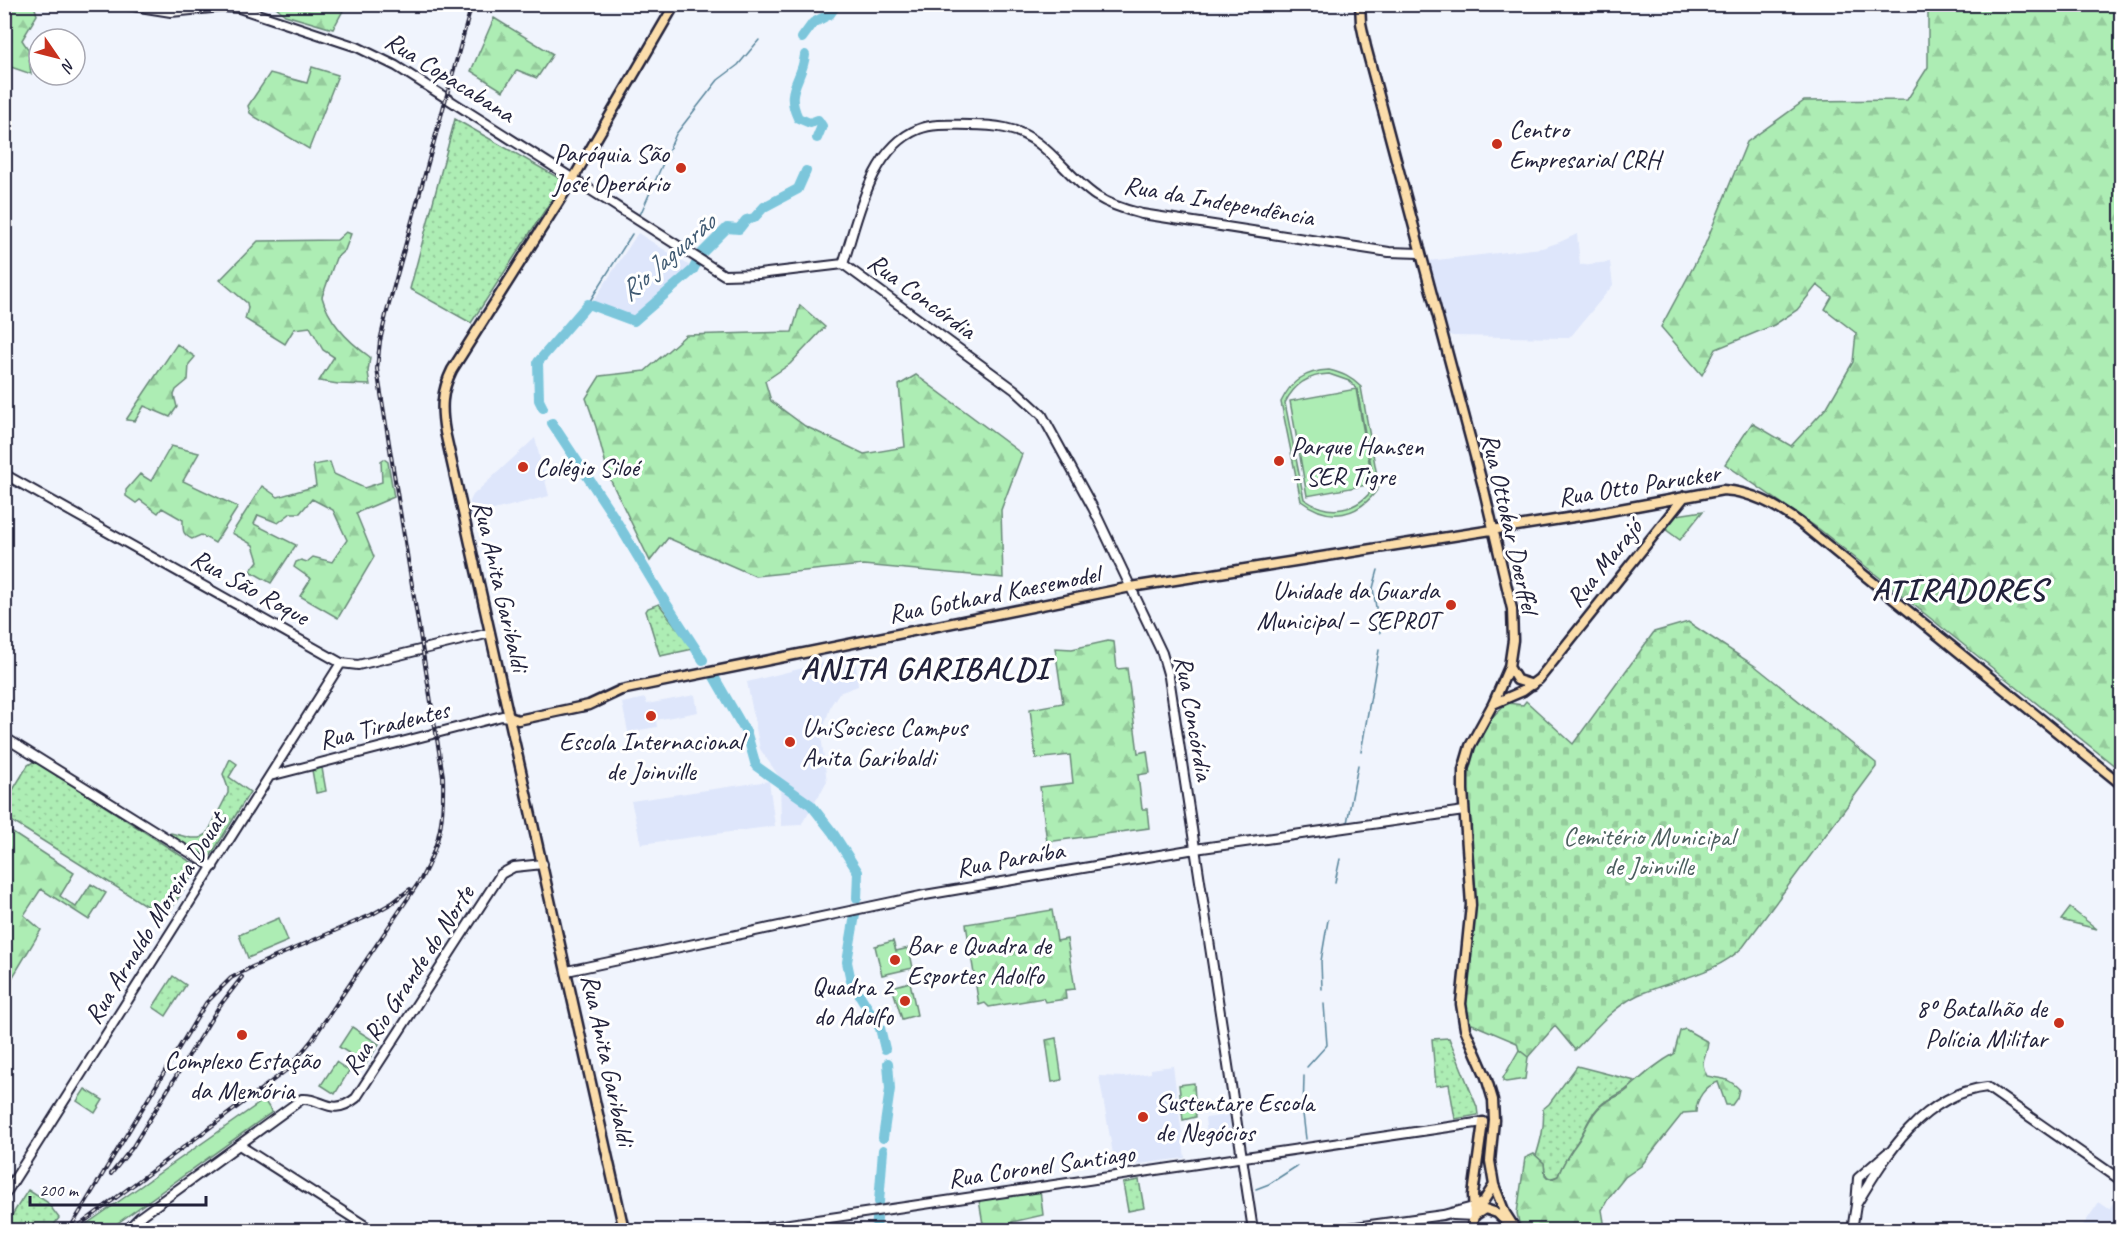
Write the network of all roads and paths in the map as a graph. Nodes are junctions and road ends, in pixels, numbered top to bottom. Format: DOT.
graph roads {
  1 [pos="121,4"];
  2 [pos="675,4"];
  3 [pos="1360,4"];
  4 [pos="573,179"];
  5 [pos="1420,253"];
  6 [pos="843,264"];
  7 [pos="4,474"];
  8 [pos="1685,496"];
  9 [pos="1654,503"];
  10 [pos="1489,510"];
  11 [pos="1666,520"];
  12 [pos="1511,526"];
  13 [pos="1494,529"];
  14 [pos="1131,587"];
  15 [pos="490,633"];
  16 [pos="341,663"];
  17 [pos="358,665"];
  18 [pos="1509,667"];
  19 [pos="332,679"];
  20 [pos="1533,685"];
  21 [pos="1493,704"];
  22 [pos="509,717"];
  23 [pos="4,737"];
  24 [pos="282,758"];
  25 [pos="292,771"];
  26 [pos="270,776"];
  27 [pos="2121,785"];
  28 [pos="1464,811"];
  29 [pos="1195,849"];
  30 [pos="543,864"];
  31 [pos="213,867"];
  32 [pos="567,971"];
  33 [pos="1483,1122"];
  34 [pos="1493,1131"];
  35 [pos="239,1145"];
  36 [pos="1891,1150"];
  37 [pos="1242,1158"];
  38 [pos="1869,1167"];
  39 [pos="1858,1178"];
  40 [pos="2121,1181"];
  41 [pos="1870,1183"];
  42 [pos="1494,1185"];
  43 [pos="4,1196"];
  44 [pos="1856,1205"];
  45 [pos="1473,1211"];
  46 [pos="127,1230"];
  47 [pos="372,1230"];
  48 [pos="624,1230"];
  49 [pos="748,1230"];
  50 [pos="1253,1230"];
  51 [pos="1334,1230"];
  52 [pos="1471,1230"];
  53 [pos="1515,1230"];
  54 [pos="1852,1230"];
  1 -- 4 [label="street, Rua Copacabana"];
  2 -- 4 [label="main road, Rua Anita Garibaldi"];
  3 -- 5 [label="main road, Rua Ottokar Doerffel"];
  4 -- 6 [label="street"];
  4 -- 15 [label="main road, Rua Anita Garibaldi"];
  5 -- 6 [label="street, Rua da Independência"];
  5 -- 10 [label="main road, Rua Ottokar Doerffel"];
  6 -- 14 [label="street, Rua Concórdia"];
  7 -- 16 [label="street, Rua São Roque"];
  8 -- 9 [label="main road, Rua Otto Parucker"];
  8 -- 11 [label="main road, Rua Marajó"];
  8 -- 27 [label="main road, Rua Otto Parucker"];
  9 -- 11 [label="main road"];
  9 -- 12 [label="main road, Rua Otto Parucker"];
  10 -- 12 [label="main road"];
  10 -- 13 [label="main road, Rua Ottokar Doerffel"];
  11 -- 20 [label="main road, Rua Marajó"];
  12 -- 13 [label="main road, Rua Otto Parucker"];
  13 -- 14 [label="main road, Rua Gothard Kaesemodel"];
  13 -- 18 [label="main road, Rua Ottokar Doerffel"];
  14 -- 22 [label="main road, Rua Gothard Kaesemodel"];
  14 -- 29 [label="street, Rua Concórdia"];
  15 -- 17 [label="street, Rua São Roque"];
  15 -- 22 [label="main road, Rua Anita Garibaldi"];
  16 -- 17 [label="street, Rua São Roque"];
  16 -- 19 [label="street, Rua Arnaldo Moreira Douat"];
  17 -- 19 [label="street"];
  18 -- 20 [label="main road"];
  18 -- 21 [label="main road, Rua Ottokar Doerffel"];
  19 -- 24 [label="street, Rua Arnaldo Moreira Douat"];
  20 -- 21 [label="main road, Rua Marajó"];
  21 -- 28 [label="main road, Rua Ottokar Doerffel"];
  22 -- 25 [label="street, Rua Tiradentes"];
  22 -- 30 [label="main road, Rua Anita Garibaldi"];
  23 -- 31 [label="street"];
  24 -- 25 [label="street"];
  24 -- 26 [label="street, Rua Arnaldo Moreira Douat"];
  25 -- 26 [label="street, Rua Tiradentes"];
  26 -- 31 [label="street, Rua Arnaldo Moreira Douat"];
  28 -- 29 [label="street, Rua Paraíba"];
  28 -- 34 [label="main road, Rua Ottokar Doerffel"];
  29 -- 32 [label="street, Rua Paraíba"];
  29 -- 37 [label="street, Rua Concórdia"];
  30 -- 32 [label="main road, Rua Anita Garibaldi"];
  30 -- 35 [label="street, Rua Rio Grande do Norte"];
  31 -- 43 [label="street, Rua Arnaldo Moreira Douat"];
  32 -- 48 [label="main road, Rua Anita Garibaldi"];
  33 -- 34 [label="main road"];
  33 -- 37 [label="street, Rua Coronel Santiago"];
  33 -- 45 [label="main road"];
  34 -- 42 [label="main road, Rua Ottokar Doerffel"];
  35 -- 46 [label="street"];
  35 -- 47 [label="street"];
  36 -- 38 [label="street"];
  36 -- 40 [label="street"];
  36 -- 41 [label="street"];
  37 -- 49 [label="street, Rua Coronel Santiago"];
  37 -- 50 [label="street, Rua Concórdia"];
  38 -- 39 [label="street"];
  38 -- 41 [label="street"];
  39 -- 41 [label="street"];
  39 -- 44 [label="street"];
  41 -- 44 [label="street"];
  42 -- 45 [label="main road"];
  42 -- 53 [label="main road, Rua Ottokar Doerffel"];
  44 -- 54 [label="street"];
  45 -- 51 [label="street"];
  45 -- 52 [label="main road"];
  45 -- 53 [label="main road"];
}
